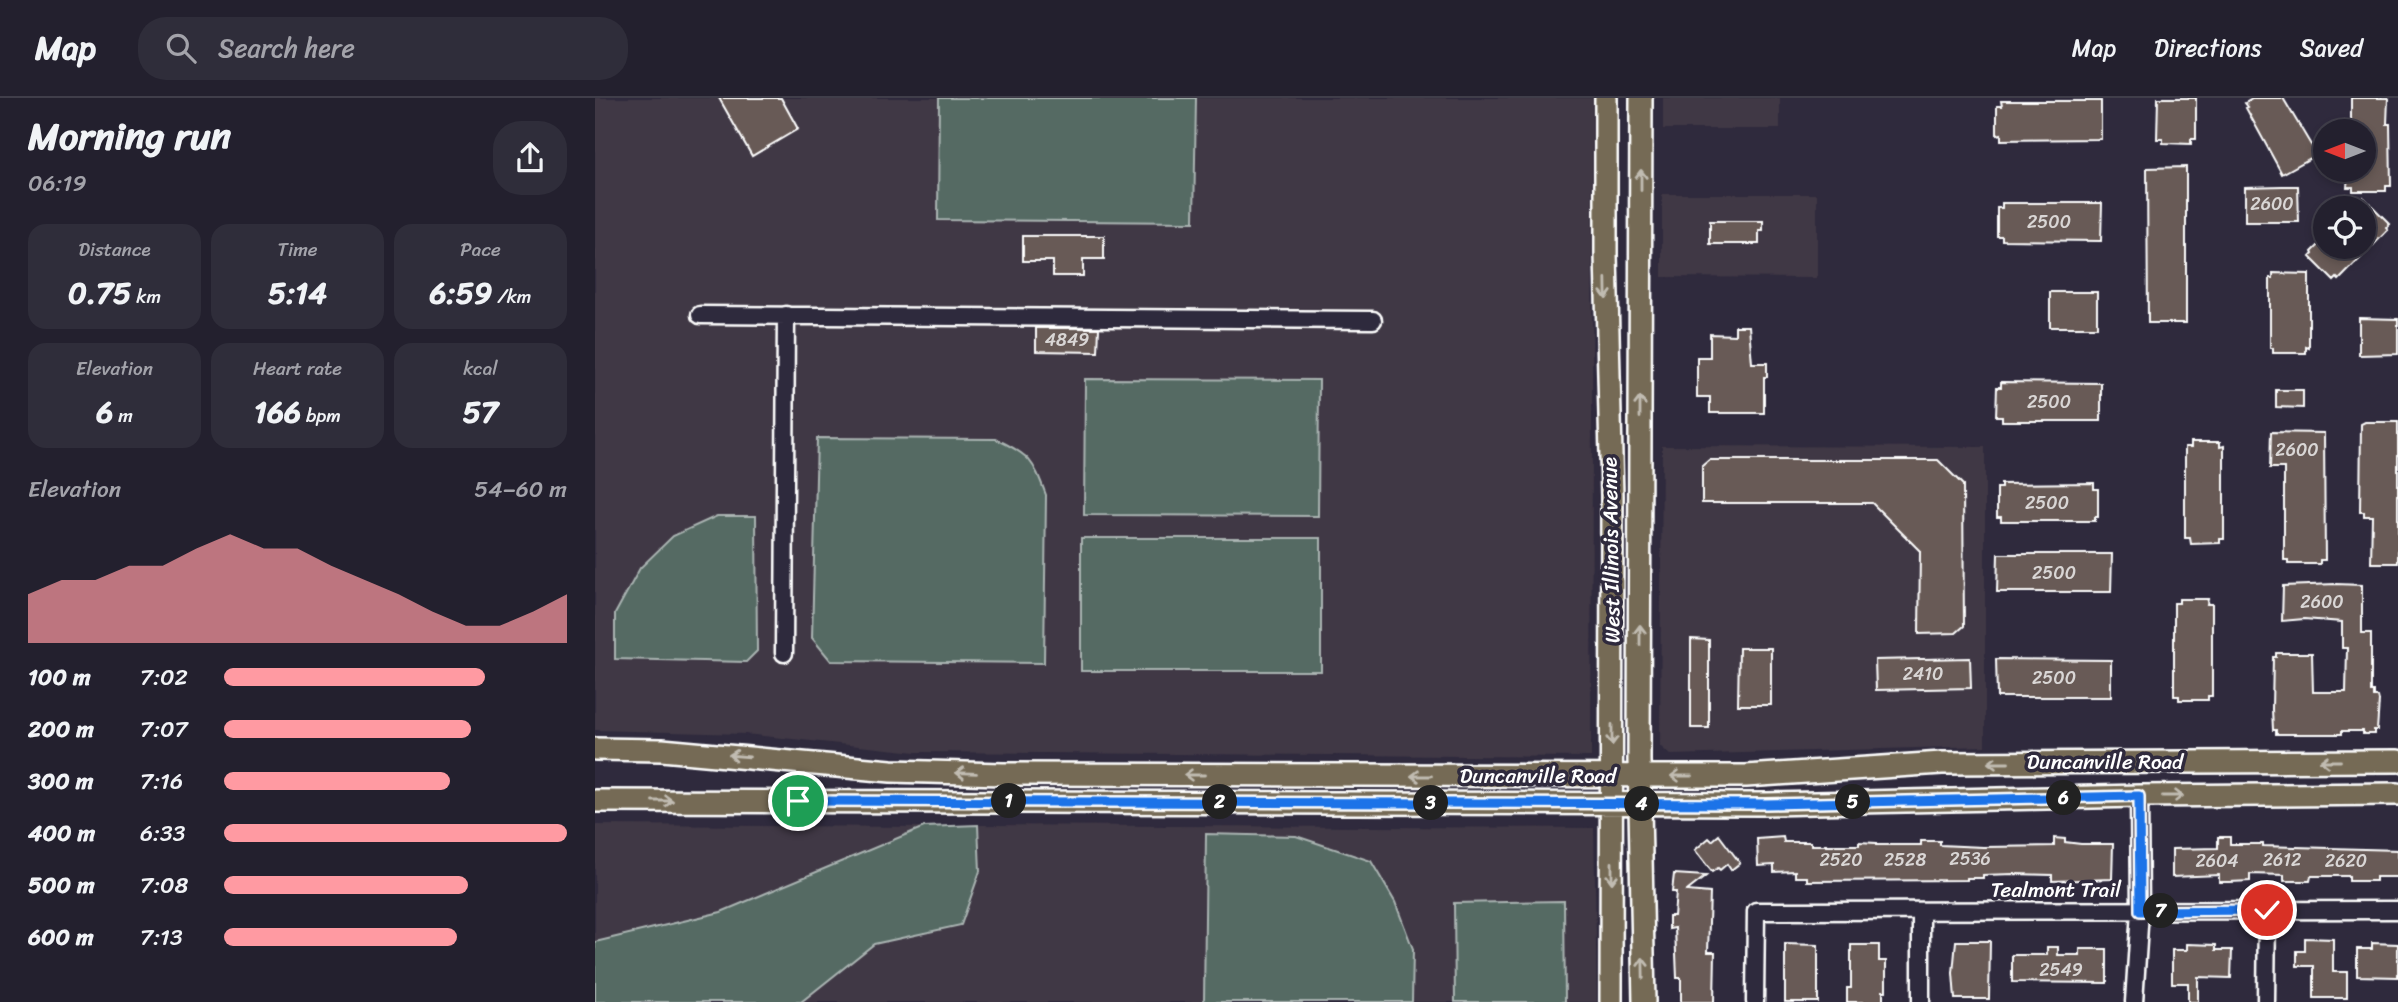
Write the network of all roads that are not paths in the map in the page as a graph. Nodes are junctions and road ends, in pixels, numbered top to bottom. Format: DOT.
graph roads {
  1 [pos="1606,98"];
  2 [pos="1641,98"];
  3 [pos="1640,253"];
  4 [pos="1606,254"];
  5 [pos="700,315"];
  6 [pos="786,315"];
  7 [pos="1373,320"];
  8 [pos="1640,495"];
  9 [pos="1612,496"];
  10 [pos="783,653"];
  11 [pos="595,749"];
  12 [pos="2398,761"];
  13 [pos="2140,762"];
  14 [pos="1639,776"];
  15 [pos="1612,777"];
  16 [pos="2398,794"];
  17 [pos="2139,796"];
  18 [pos="595,801"];
  19 [pos="1612,804"];
  20 [pos="1639,804"];
  21 [pos="2267,910"];
  22 [pos="2398,910"];
  23 [pos="1921,911"];
  24 [pos="2140,911"];
  25 [pos="1611,1002"];
  26 [pos="1644,1002"];
  27 [pos="1755,1002"];
  28 [pos="1921,1002"];
  29 [pos="2134,1002"];
  30 [pos="2266,1002"];
  1 -- 4 [label="main road, West Illinois Avenue"];
  3 -- 2 [label="main road, West Illinois Avenue, one-way"];
  3 -- 4 [label="main road"];
  8 -- 3 [label="main road, West Illinois Avenue, one-way"];
  4 -- 9 [label="main road, West Illinois Avenue, one-way"];
  5 -- 6 [label="street"];
  6 -- 7 [label="street"];
  6 -- 10 [label="street"];
  8 -- 9 [label="main road"];
  14 -- 8 [label="main road, West Illinois Avenue, one-way"];
  9 -- 15 [label="main road, West Illinois Avenue, one-way"];
  15 -- 11 [label="main road, Duncanville Road, one-way"];
  12 -- 13 [label="main road, Duncanville Road, one-way"];
  13 -- 14 [label="main road, Duncanville Road, one-way"];
  13 -- 17 [label="main road"];
  14 -- 15 [label="main road, Duncanville Road"];
  14 -- 20 [label="main road, West Illinois Avenue"];
  15 -- 19 [label="main road, West Illinois Avenue"];
  17 -- 16 [label="main road, Duncanville Road, one-way"];
  17 -- 20 [label="main road, Duncanville Road"];
  17 -- 24 [label="street"];
  18 -- 19 [label="main road, Duncanville Road, one-way"];
  19 -- 20 [label="main road, Duncanville Road"];
  19 -- 25 [label="main road, West Illinois Avenue, one-way"];
  26 -- 20 [label="main road, West Illinois Avenue, one-way"];
  21 -- 22 [label="street, Tealmont Trail"];
  21 -- 24 [label="street, Tealmont Trail"];
  21 -- 30 [label="street"];
  23 -- 24 [label="street, Tealmont Trail"];
  23 -- 27 [label="street, Tealmont Trail"];
  23 -- 28 [label="street"];
  24 -- 29 [label="street"];
}
